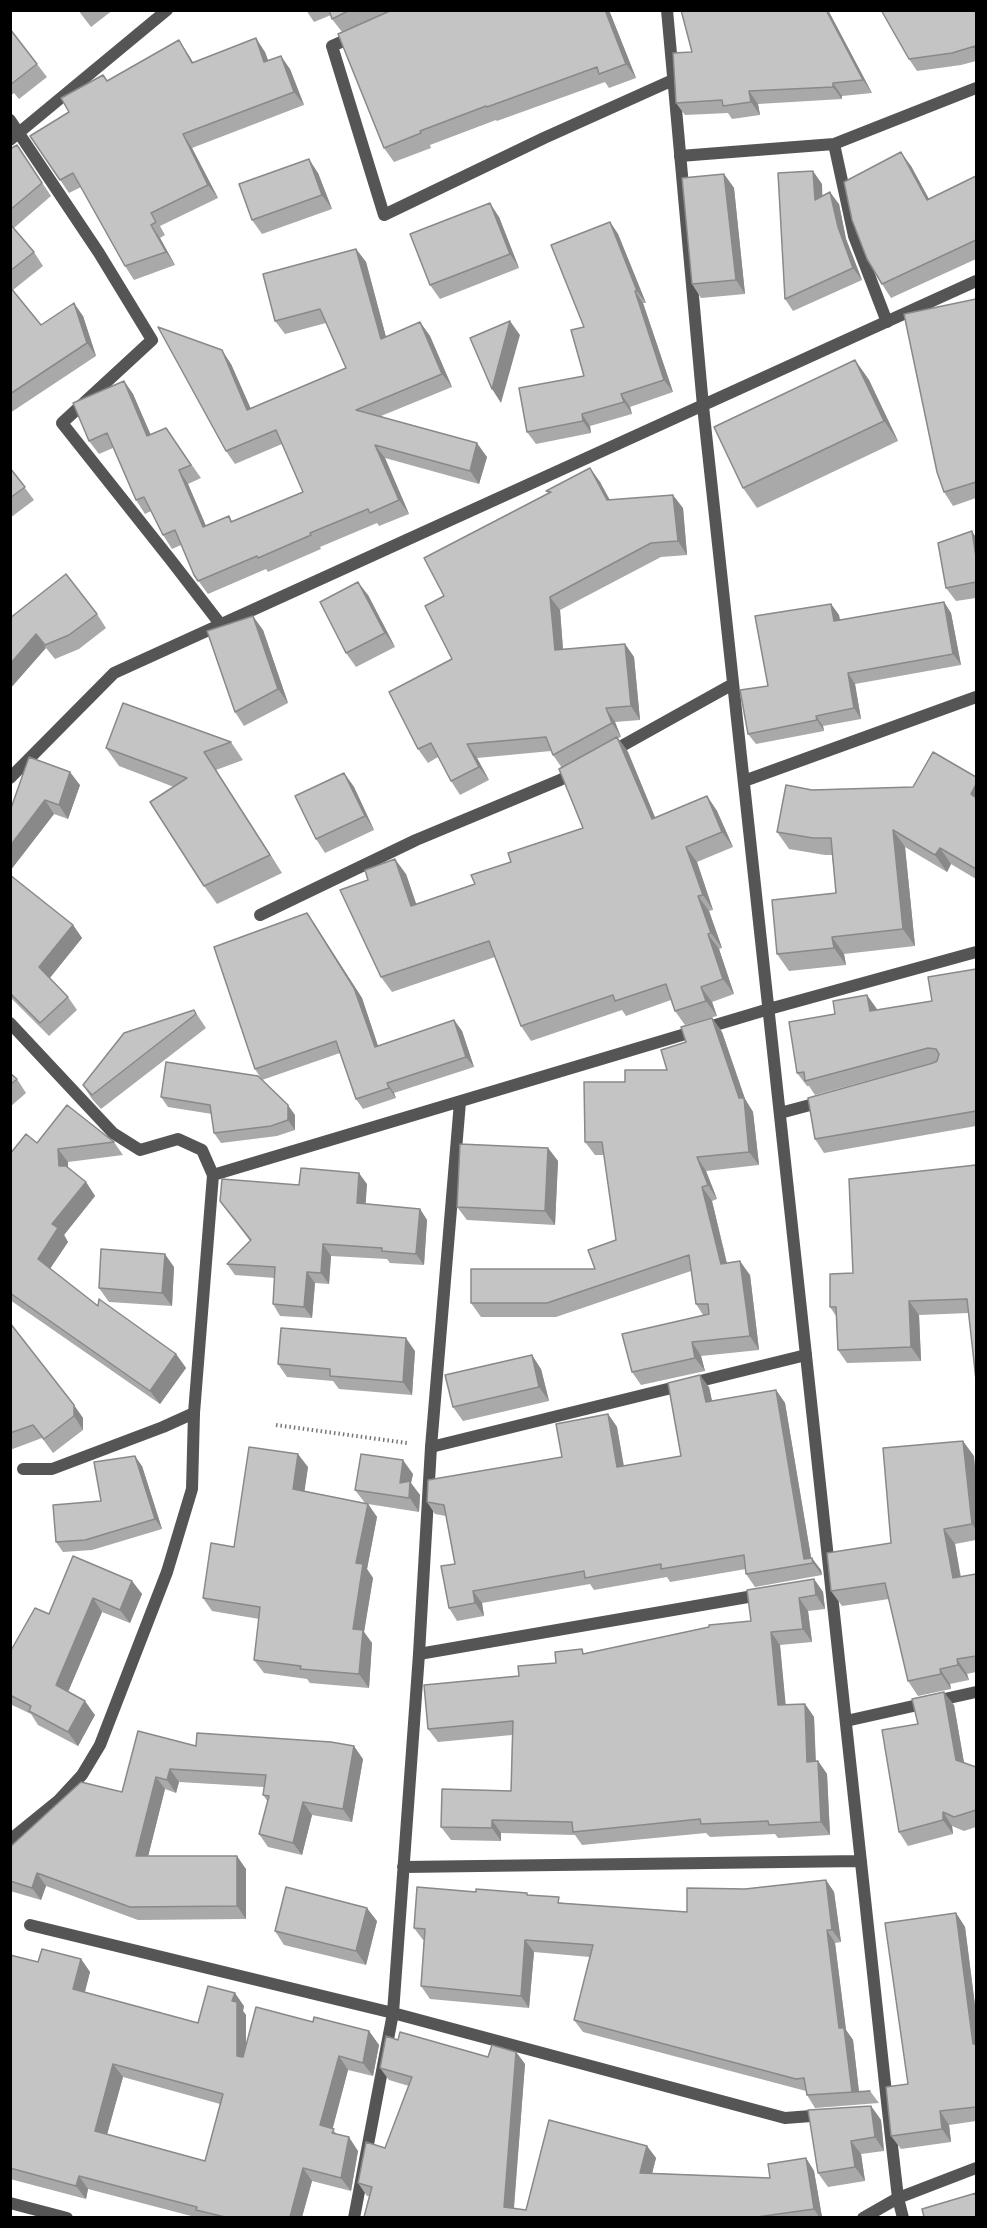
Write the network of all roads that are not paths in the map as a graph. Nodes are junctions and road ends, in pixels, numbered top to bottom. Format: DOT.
graph roads {
  1 [pos="167,10"];
  2 [pos="667,10"];
  3 [pos="363,33"];
  4 [pos="673,80"];
  5 [pos="976,88"];
  6 [pos="10,120"];
  7 [pos="15,136"];
  8 [pos="834,144"];
  9 [pos="680,156"];
  10 [pos="976,281"];
  11 [pos="887,322"];
  12 [pos="703,406"];
  13 [pos="220,625"];
  14 [pos="733,684"];
  15 [pos="976,697"];
  16 [pos="10,778"];
  17 [pos="744,781"];
  18 [pos="260,915"];
  19 [pos="976,952"];
  20 [pos="769,1010"];
  21 [pos="10,1023"];
  22 [pos="837,1097"];
  23 [pos="460,1102"];
  24 [pos="780,1113"];
  25 [pos="213,1175"];
  26 [pos="806,1356"];
  27 [pos="194,1413"];
  28 [pos="431,1447"];
  29 [pos="23,1469"];
  30 [pos="772,1592"];
  31 [pos="419,1654"];
  32 [pos="976,1692"];
  33 [pos="846,1721"];
  34 [pos="10,1840"];
  35 [pos="861,1860"];
  36 [pos="403,1867"];
  37 [pos="30,1925"];
  38 [pos="393,2013"];
  39 [pos="831,2115"];
  40 [pos="976,2168"];
  41 [pos="898,2198"];
  42 [pos="10,2203"];
  43 [pos="67,2217"];
  44 [pos="354,2217"];
  45 [pos="862,2217"];
  46 [pos="903,2217"];
  1 -- 7 [label="street"];
  2 -- 4 [label="street"];
  3 -- 4 [label="street"];
  4 -- 9 [label="street"];
  5 -- 8 [label="street"];
  6 -- 7 [label="street"];
  7 -- 13 [label="street"];
  8 -- 9 [label="street"];
  8 -- 11 [label="street"];
  9 -- 12 [label="street"];
  10 -- 11 [label="street"];
  11 -- 12 [label="street"];
  12 -- 13 [label="street"];
  12 -- 14 [label="street"];
  13 -- 16 [label="street"];
  14 -- 17 [label="street"];
  14 -- 18 [label="street"];
  15 -- 17 [label="street"];
  17 -- 20 [label="street"];
  19 -- 20 [label="street"];
  20 -- 23 [label="street"];
  20 -- 24 [label="street"];
  21 -- 25 [label="street"];
  22 -- 24 [label="street"];
  23 -- 25 [label="street"];
  23 -- 28 [label="street"];
  24 -- 26 [label="street"];
  25 -- 27 [label="street"];
  26 -- 28 [label="street"];
  26 -- 33 [label="street"];
  27 -- 29 [label="street"];
  27 -- 34 [label="street"];
  28 -- 31 [label="street"];
  30 -- 31 [label="street"];
  31 -- 36 [label="street"];
  32 -- 33 [label="street"];
  33 -- 35 [label="street"];
  35 -- 36 [label="street"];
  35 -- 41 [label="street"];
  36 -- 38 [label="street"];
  37 -- 38 [label="street"];
  38 -- 39 [label="street"];
  38 -- 44 [label="street"];
  40 -- 41 [label="street"];
  41 -- 45 [label="street"];
  41 -- 46 [label="street"];
  42 -- 43 [label="street"];
}
